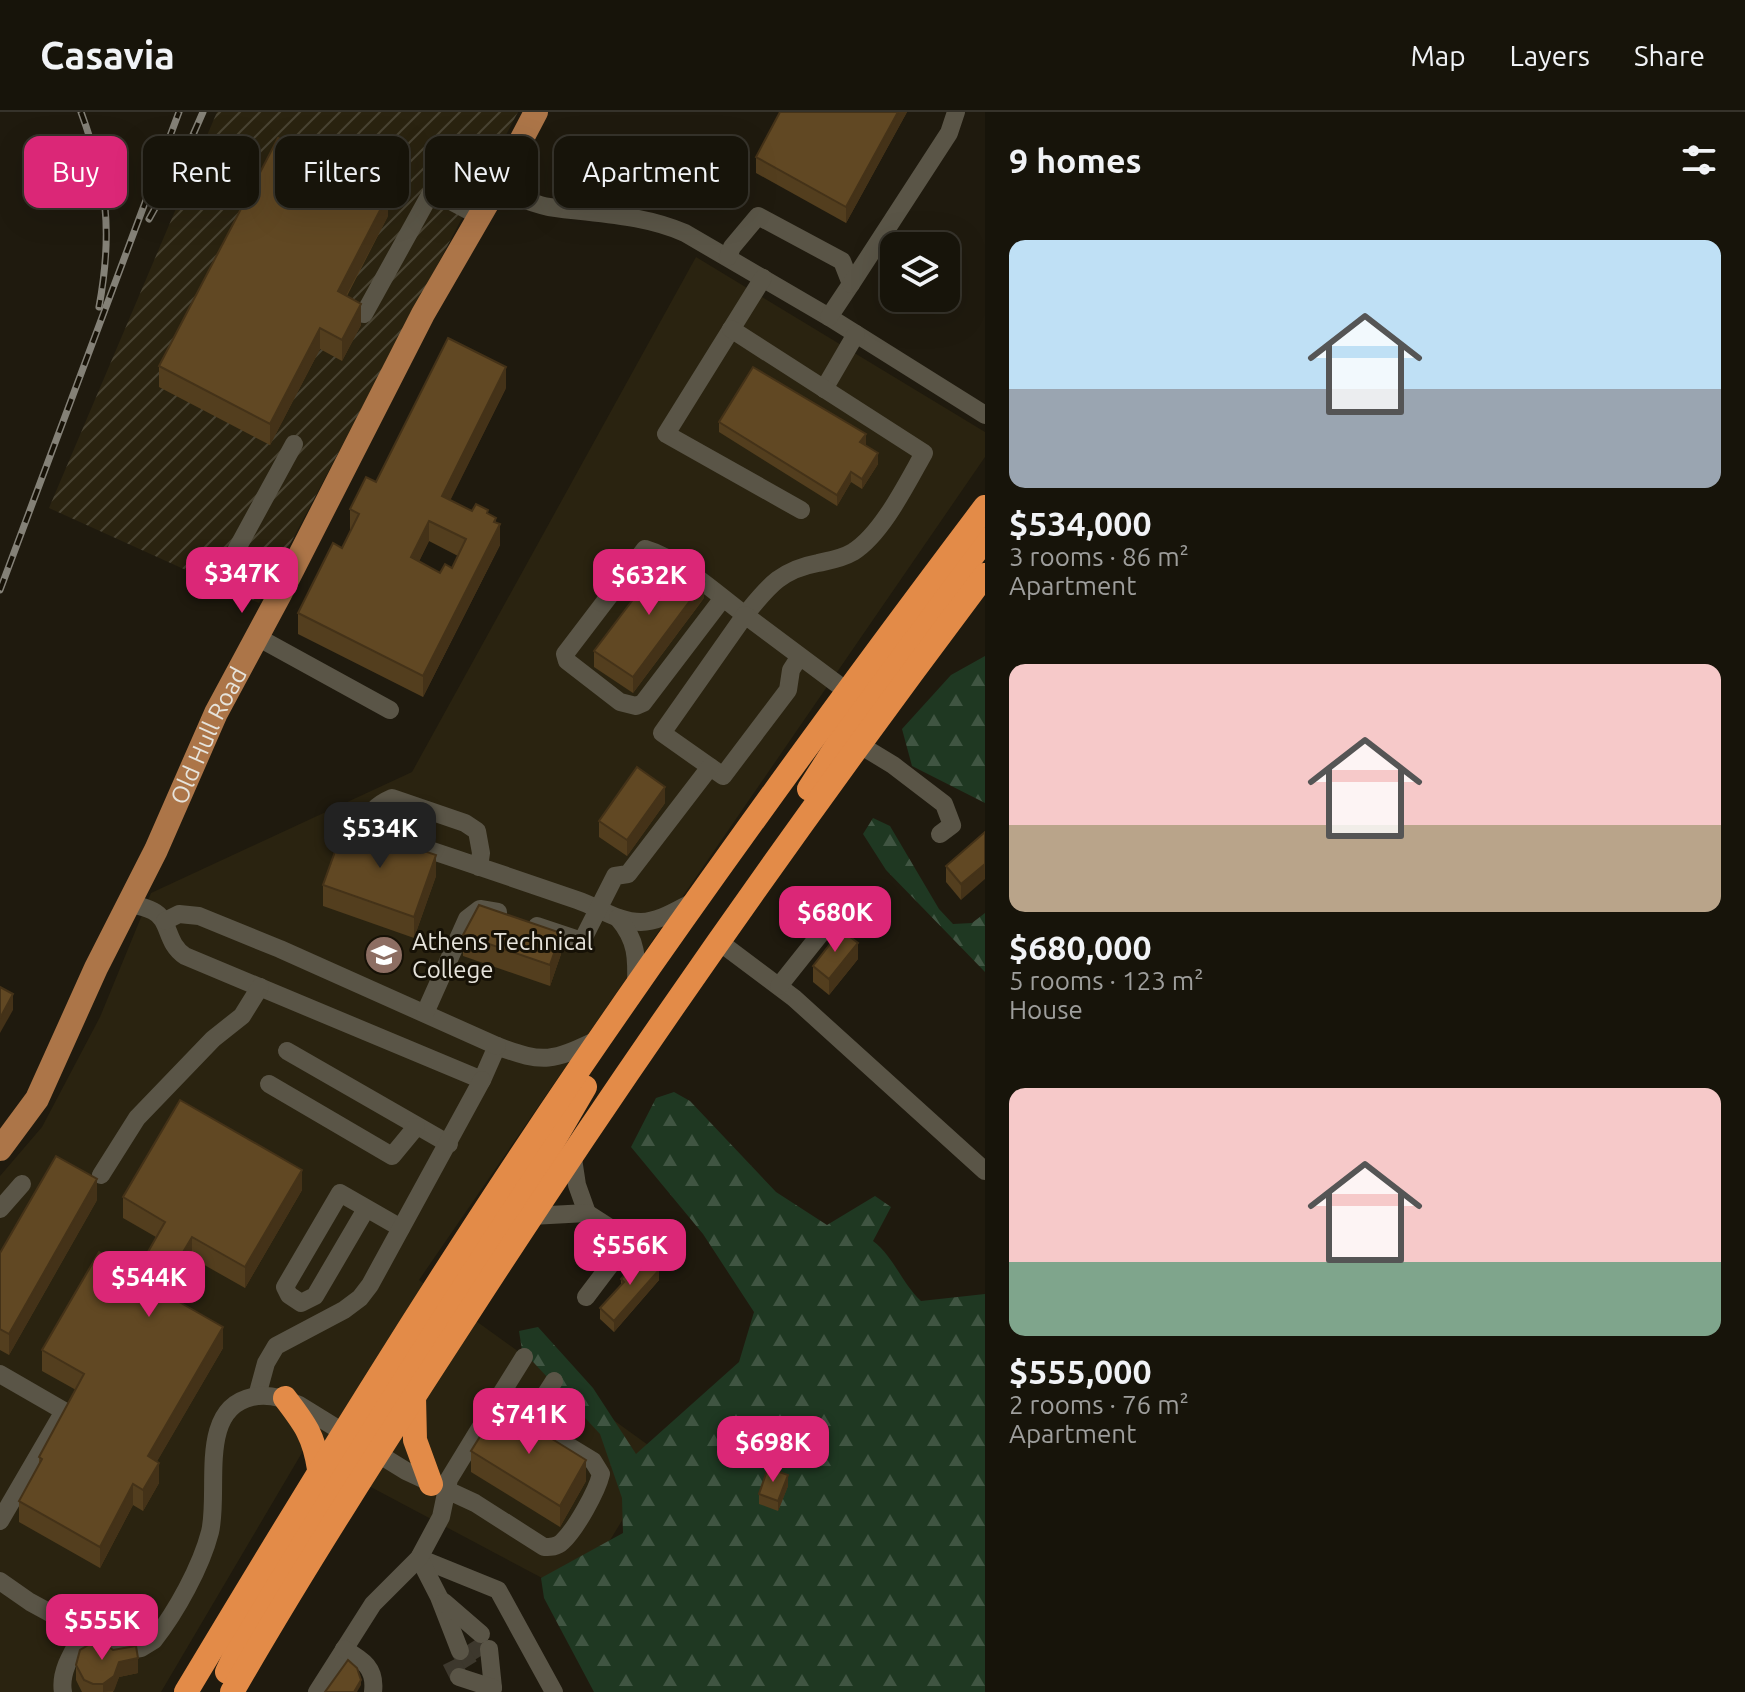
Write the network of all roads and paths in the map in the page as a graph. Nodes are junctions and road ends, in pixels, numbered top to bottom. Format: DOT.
graph roads {
  1 [pos="536,112"];
  2 [pos="956,112"];
  3 [pos="523,136"];
  4 [pos="538,204"];
  5 [pos="484,208"];
  6 [pos="479,216"];
  7 [pos="728,257"];
  8 [pos="763,278"];
  9 [pos="851,284"];
  10 [pos="364,314"];
  11 [pos="829,317"];
  12 [pos="731,329"];
  13 [pos="856,334"];
  14 [pos="824,389"];
  15 [pos="985,415"];
  16 [pos="294,444"];
  17 [pos="985,507"];
  18 [pos="801,510"];
  19 [pos="985,539"];
  20 [pos="985,575"];
  21 [pos="283,588"];
  22 [pos="723,598"];
  23 [pos="745,615"];
  24 [pos="257,637"];
  25 [pos="800,656"];
  26 [pos="848,692"];
  27 [pos="390,710"];
  28 [pos="860,745"];
  29 [pos="710,767"];
  30 [pos="940,834"];
  31 [pos="784,850"];
  32 [pos="479,867"];
  33 [pos="696,901"];
  34 [pos="128,903"];
  35 [pos="598,907"];
  36 [pos="618,918"];
  37 [pos="165,921"];
  38 [pos="822,932"];
  39 [pos="718,941"];
  40 [pos="779,986"];
  41 [pos="260,987"];
  42 [pos="636,987"];
  43 [pos="425,1013"];
  44 [pos="616,1015"];
  45 [pos="599,1039"];
  46 [pos="497,1046"];
  47 [pos="287,1051"];
  48 [pos="482,1080"];
  49 [pos="269,1084"];
  50 [pos="416,1127"];
  51 [pos="449,1144"];
  52 [pos="0,1149"];
  53 [pos="572,1152"];
  54 [pos="985,1171"];
  55 [pos="101,1175"];
  56 [pos="22,1184"];
  57 [pos="0,1209"];
  58 [pos="366,1209"];
  59 [pos="587,1213"];
  60 [pos="531,1216"];
  61 [pos="401,1228"];
  62 [pos="586,1297"];
  63 [pos="524,1357"];
  64 [pos="0,1374"];
  65 [pos="554,1381"];
  66 [pos="257,1396"];
  67 [pos="414,1397"];
  68 [pos="285,1398"];
  69 [pos="496,1402"];
  70 [pos="528,1422"];
  71 [pos="360,1443"];
  72 [pos="319,1469"];
  73 [pos="439,1488"];
  74 [pos="0,1521"];
  75 [pos="419,1558"];
  76 [pos="0,1581"];
  77 [pos="439,1597"];
  78 [pos="85,1630"];
  79 [pos="344,1649"];
  80 [pos="470,1655"];
  81 [pos="323,1686"];
  82 [pos="494,1690"];
  83 [pos="63,1692"];
  84 [pos="186,1692"];
  85 [pos="219,1692"];
  86 [pos="232,1692"];
  87 [pos="373,1692"];
  88 [pos="554,1692"];
  1 -- 3 [label="main road, Old Hull Road"];
  2 -- 9 [label="street"];
  4 -- 7 [label="street"];
  5 -- 6 [label="main road, Old Hull Road"];
  6 -- 10 [label="street"];
  6 -- 21 [label="main road, Old Hull Road"];
  7 -- 8 [label="street"];
  7 -- 9 [label="street"];
  8 -- 11 [label="street"];
  8 -- 12 [label="street"];
  9 -- 11 [label="street"];
  11 -- 13 [label="street"];
  12 -- 14 [label="street"];
  12 -- 18 [label="street"];
  13 -- 14 [label="street"];
  13 -- 15 [label="street"];
  14 -- 23 [label="street"];
  16 -- 21 [label="street"];
  17 -- 26 [label="highway"];
  19 -- 31 [label="highway"];
  20 -- 28 [label="highway"];
  21 -- 24 [label="main road, Old Hull Road"];
  22 -- 22 [label="street"];
  22 -- 23 [label="street"];
  23 -- 25 [label="street"];
  23 -- 29 [label="street"];
  24 -- 27 [label="street"];
  24 -- 34 [label="main road, Old Hull Road"];
  25 -- 26 [label="street"];
  25 -- 29 [label="street"];
  26 -- 33 [label="highway"];
  28 -- 30 [label="street"];
  28 -- 31 [label="highway"];
  29 -- 35 [label="street"];
  31 -- 39 [label="highway"];
  32 -- 32 [label="street"];
  32 -- 35 [label="street"];
  33 -- 36 [label="street"];
  33 -- 42 [label="highway"];
  34 -- 37 [label="street"];
  34 -- 52 [label="main road, Old Hull Road"];
  35 -- 36 [label="street"];
  35 -- 43 [label="street"];
  36 -- 42 [label="street"];
  37 -- 41 [label="street"];
  37 -- 43 [label="street"];
  38 -- 40 [label="street"];
  39 -- 40 [label="street"];
  39 -- 53 [label="highway"];
  40 -- 54 [label="street"];
  41 -- 48 [label="street"];
  41 -- 55 [label="street"];
  42 -- 44 [label="highway"];
  43 -- 46 [label="street"];
  44 -- 45 [label="highway"];
  44 -- 71 [label="highway"];
  45 -- 46 [label="street"];
  45 -- 71 [label="highway"];
  46 -- 48 [label="street"];
  47 -- 50 [label="street"];
  48 -- 51 [label="street"];
  49 -- 50 [label="street"];
  50 -- 51 [label="street"];
  51 -- 61 [label="street"];
  53 -- 59 [label="street"];
  53 -- 60 [label="highway"];
  56 -- 57 [label="street"];
  58 -- 58 [label="street"];
  58 -- 61 [label="street"];
  59 -- 60 [label="street"];
  59 -- 62 [label="street"];
  60 -- 67 [label="highway"];
  61 -- 66 [label="street"];
  63 -- 69 [label="street"];
  64 -- 74 [label="street"];
  65 -- 70 [label="street"];
  66 -- 68 [label="street"];
  66 -- 78 [label="street"];
  67 -- 71 [label="highway"];
  67 -- 73 [label="highway"];
  68 -- 71 [label="street"];
  68 -- 72 [label="highway"];
  69 -- 70 [label="street"];
  69 -- 73 [label="street"];
  70 -- 73 [label="street"];
  71 -- 72 [label="highway"];
  71 -- 73 [label="street"];
  71 -- 85 [label="highway"];
  71 -- 86 [label="highway"];
  72 -- 84 [label="highway"];
  73 -- 75 [label="street"];
  75 -- 77 [label="street"];
  75 -- 79 [label="street"];
  75 -- 88 [label="street"];
  76 -- 78 [label="street"];
  77 -- 80 [label="street"];
  77 -- 80 [label="street"];
  78 -- 83 [label="street"];
  79 -- 81 [label="street"];
  79 -- 87 [label="street"];
  80 -- 82 [label="street"];
  80 -- 82 [label="street"];
}
